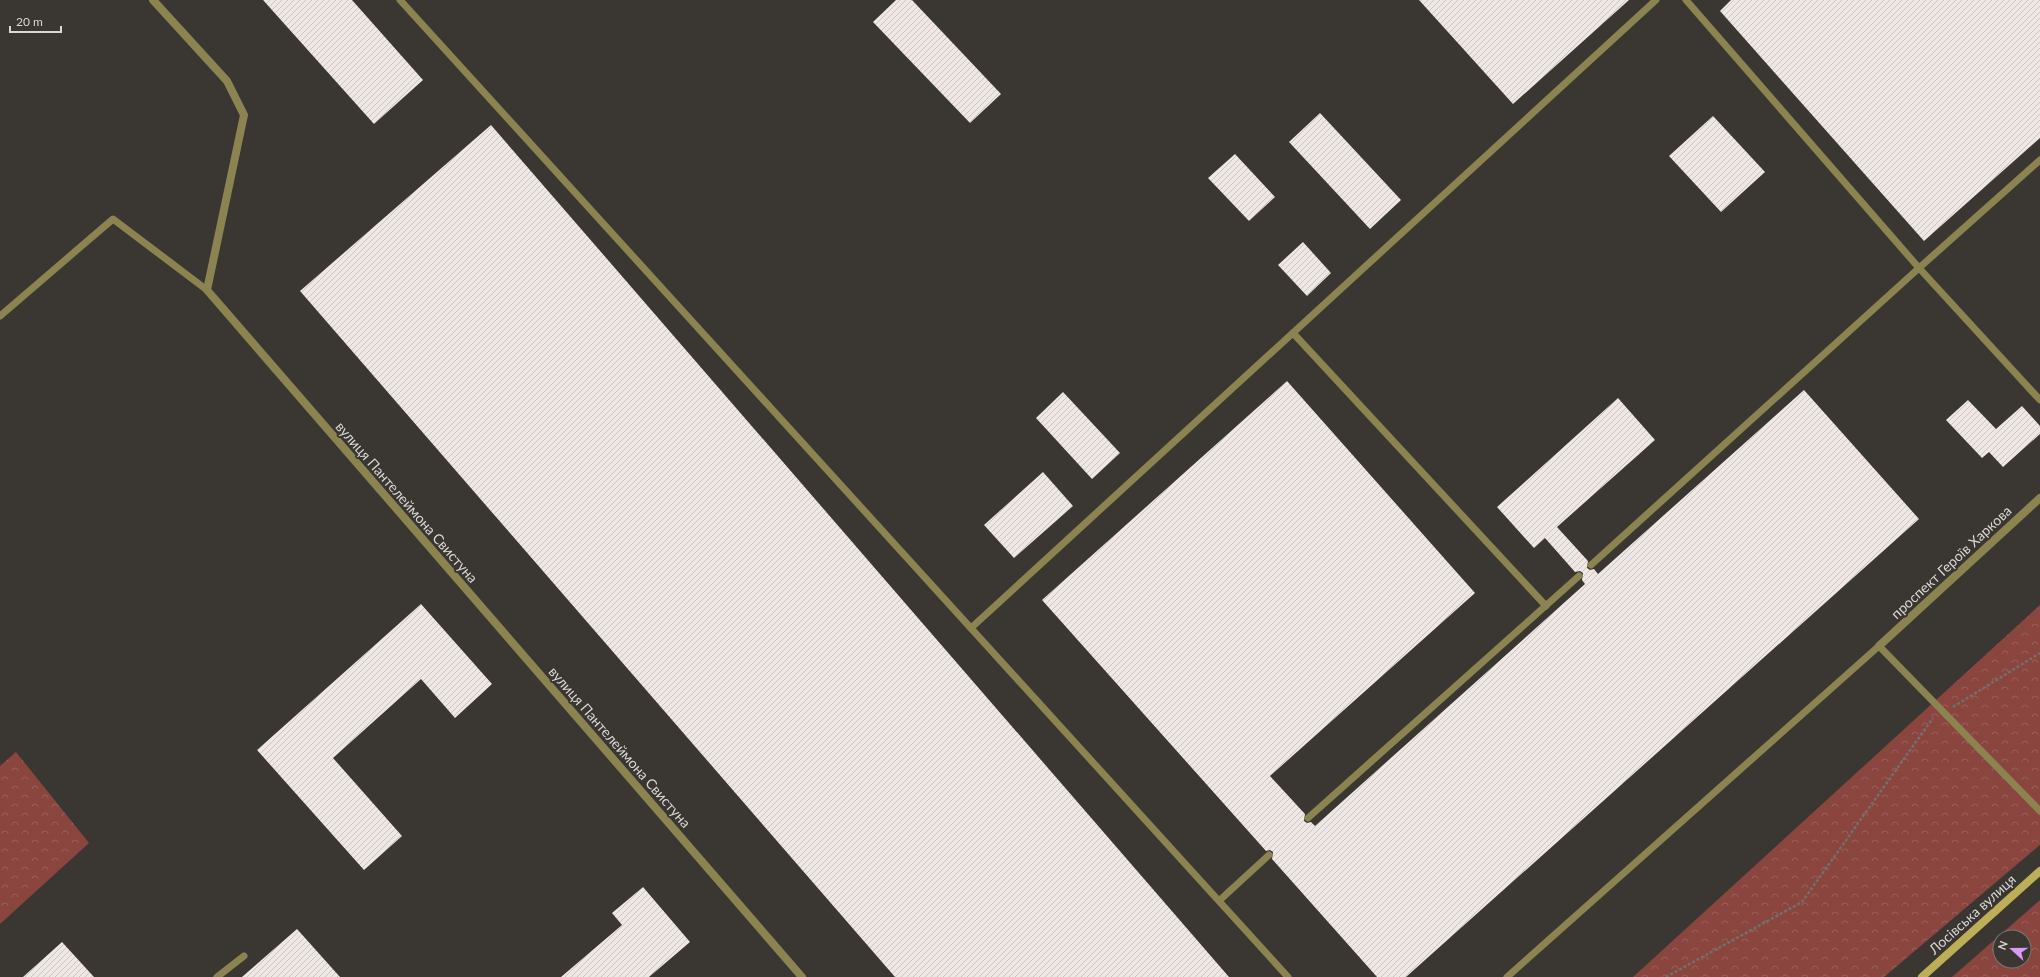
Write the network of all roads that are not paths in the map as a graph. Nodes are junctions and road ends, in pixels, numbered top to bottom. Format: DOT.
graph roads {
  1 [pos="154,0"];
  2 [pos="400,0"];
  3 [pos="1656,0"];
  4 [pos="1686,0"];
  5 [pos="2040,160"];
  6 [pos="1919,268"];
  7 [pos="207,290"];
  8 [pos="0,316"];
  9 [pos="1293,333"];
  10 [pos="2040,400"];
  11 [pos="2040,498"];
  12 [pos="1591,565"];
  13 [pos="1579,576"];
  14 [pos="1546,606"];
  15 [pos="971,628"];
  16 [pos="1879,646"];
  17 [pos="2040,810"];
  18 [pos="1308,818"];
  19 [pos="1269,855"];
  20 [pos="2040,871"];
  21 [pos="1221,899"];
  22 [pos="244,956"];
  23 [pos="217,977"];
  24 [pos="802,977"];
  25 [pos="1288,977"];
  26 [pos="1507,977"];
  27 [pos="1922,977"];
  1 -- 7 [label="street"];
  2 -- 15 [label="lane"];
  3 -- 9 [label="lane"];
  4 -- 6 [label="lane"];
  5 -- 6 [label="lane"];
  6 -- 10 [label="lane"];
  6 -- 12 [label="lane"];
  7 -- 8 [label="lane"];
  7 -- 24 [label="street, вулиця Пантелеймона Свистуна"];
  9 -- 14 [label="lane"];
  9 -- 15 [label="lane"];
  11 -- 16 [label="street, проспект Героїв Харкова"];
  13 -- 14 [label="lane"];
  14 -- 18 [label="lane"];
  15 -- 25 [label="lane"];
  16 -- 17 [label="lane"];
  16 -- 26 [label="lane"];
  19 -- 21 [label="lane"];
  20 -- 27 [label="main road, Лосівська вулиця"];
  22 -- 23 [label="lane"];
}
